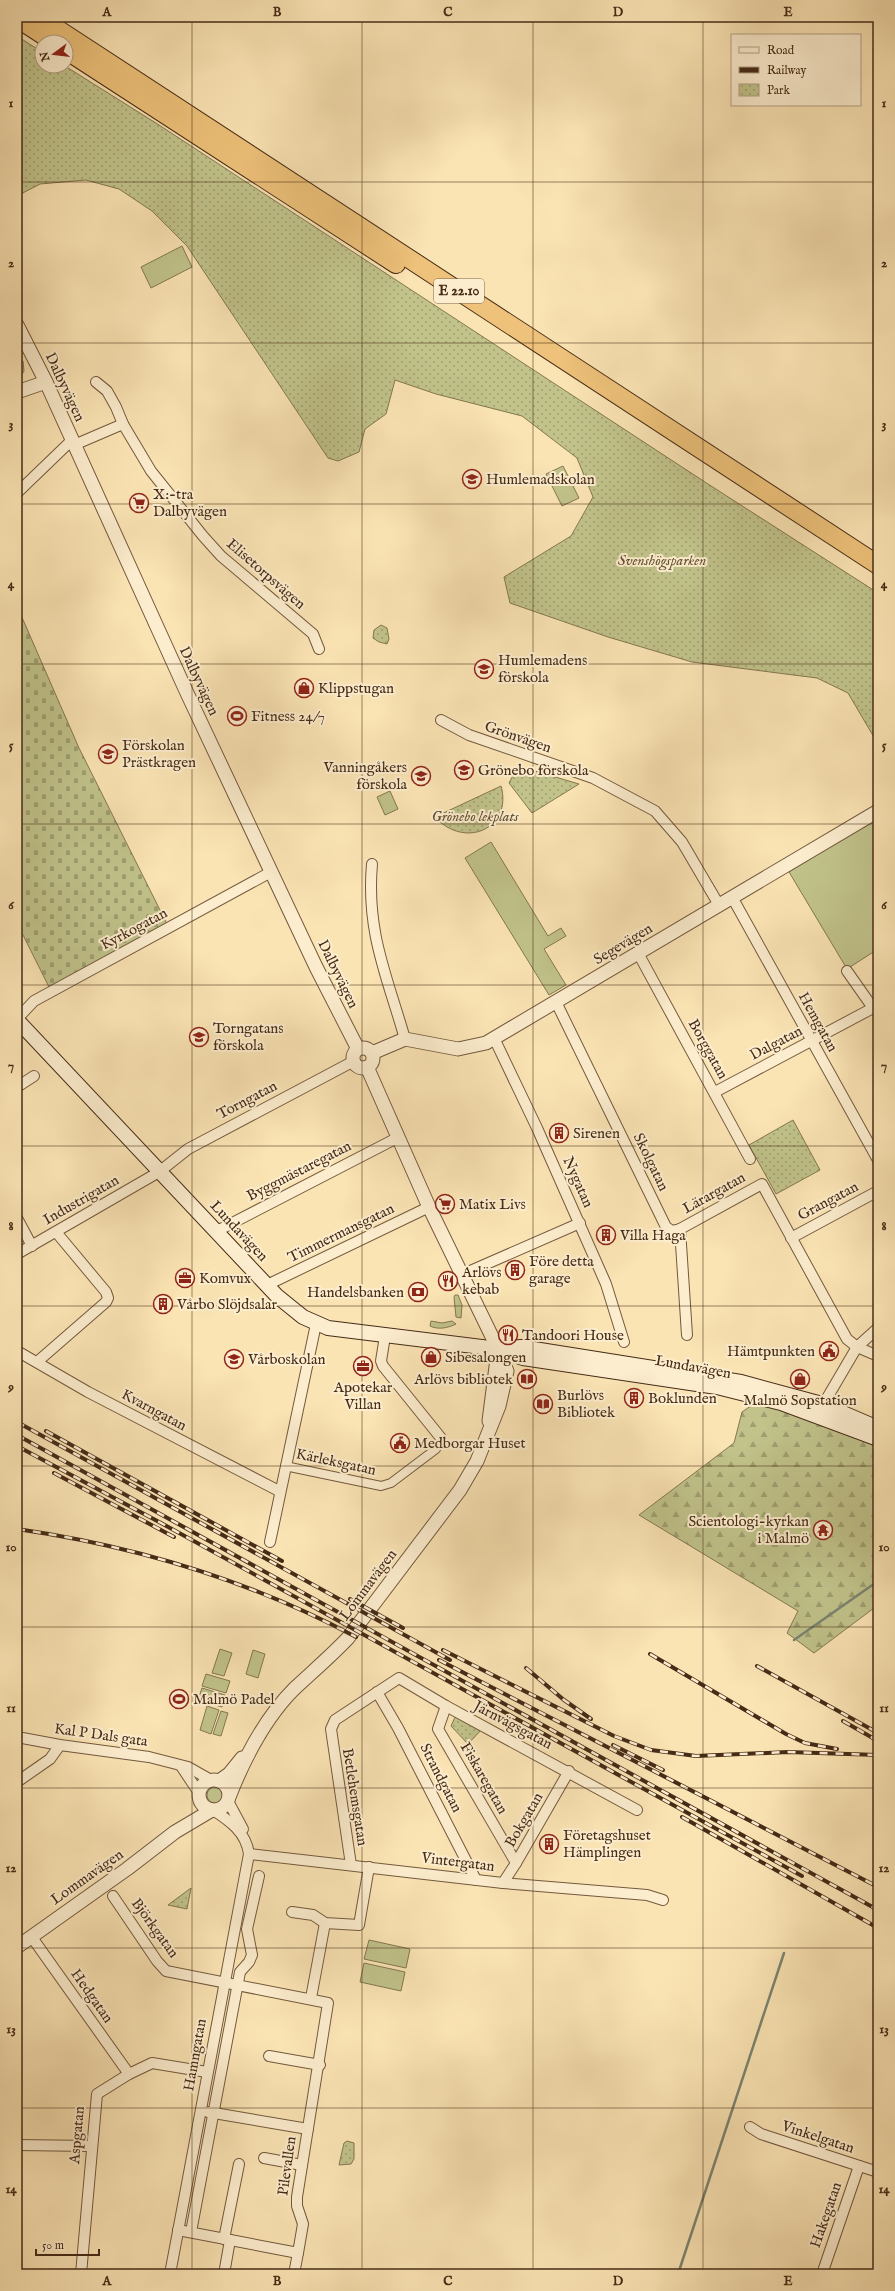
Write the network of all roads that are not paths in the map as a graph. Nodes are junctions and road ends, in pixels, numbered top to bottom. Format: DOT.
graph roads {
  1 [pos="39,17"];
  2 [pos="17,18"];
  3 [pos="42,34"];
  4 [pos="74,55"];
  5 [pos="17,325"];
  6 [pos="46,382"];
  7 [pos="96,382"];
  8 [pos="17,392"];
  9 [pos="123,424"];
  10 [pos="73,442"];
  11 [pos="17,493"];
  12 [pos="878,565"];
  13 [pos="878,579"];
  14 [pos="319,649"];
  15 [pos="441,720"];
  16 [pos="878,811"];
  17 [pos="372,864"];
  18 [pos="271,872"];
  19 [pos="732,898"];
  20 [pos="718,905"];
  21 [pos="638,953"];
  22 [pos="848,971"];
  23 [pos="556,1002"];
  24 [pos="875,1010"];
  25 [pos="17,1019"];
  26 [pos="494,1038"];
  27 [pos="405,1039"];
  28 [pos="811,1042"];
  29 [pos="372,1053"];
  30 [pos="356,1055"];
  31 [pos="367,1067"];
  32 [pos="34,1076"];
  33 [pos="17,1087"];
  34 [pos="715,1092"];
  35 [pos="397,1138"];
  36 [pos="750,1159"];
  37 [pos="878,1160"];
  38 [pos="159,1172"];
  39 [pos="878,1191"];
  40 [pos="429,1207"];
  41 [pos="17,1218"];
  42 [pos="580,1223"];
  43 [pos="680,1229"];
  44 [pos="56,1232"];
  45 [pos="215,1232"];
  46 [pos="791,1238"];
  47 [pos="32,1246"];
  48 [pos="17,1254"];
  49 [pos="461,1275"];
  50 [pos="267,1285"];
  51 [pos="316,1324"];
  52 [pos="878,1328"];
  53 [pos="687,1334"];
  54 [pos="385,1336"];
  55 [pos="624,1342"];
  56 [pos="857,1347"];
  57 [pos="498,1349"];
  58 [pos="17,1351"];
  59 [pos="878,1356"];
  60 [pos="37,1362"];
  61 [pos="820,1410"];
  62 [pos="878,1428"];
  63 [pos="441,1438"];
  64 [pos="878,1439"];
  65 [pos="285,1466"];
  66 [pos="279,1491"];
  67 [pos="270,1542"];
  68 [pos="377,1692"];
  69 [pos="446,1706"];
  70 [pos="17,1736"];
  71 [pos="60,1745"];
  72 [pos="253,1746"];
  73 [pos="180,1764"];
  74 [pos="569,1771"];
  75 [pos="215,1780"];
  76 [pos="17,1782"];
  77 [pos="199,1794"];
  78 [pos="229,1799"];
  79 [pos="212,1810"];
  80 [pos="637,1810"];
  81 [pos="175,1832"];
  82 [pos="245,1841"];
  83 [pos="249,1854"];
  84 [pos="516,1863"];
  85 [pos="351,1865"];
  86 [pos="369,1867"];
  87 [pos="259,1876"];
  88 [pos="476,1880"];
  89 [pos="503,1883"];
  90 [pos="113,1896"];
  91 [pos="663,1900"];
  92 [pos="292,1912"];
  93 [pos="325,1924"];
  94 [pos="31,1936"];
  95 [pos="17,1947"];
  96 [pos="224,1982"];
  97 [pos="238,1984"];
  98 [pos="311,1998"];
  99 [pos="269,2056"];
  100 [pos="320,2065"];
  101 [pos="207,2072"];
  102 [pos="129,2074"];
  103 [pos="200,2111"];
  104 [pos="213,2113"];
  105 [pos="750,2127"];
  106 [pos="308,2129"];
  107 [pos="17,2145"];
  108 [pos="92,2146"];
  109 [pos="264,2158"];
  110 [pos="239,2164"];
  111 [pos="302,2165"];
  112 [pos="859,2166"];
  113 [pos="878,2172"];
  114 [pos="178,2230"];
  115 [pos="191,2232"];
  116 [pos="227,2239"];
  117 [pos="298,2253"];
  118 [pos="81,2274"];
  119 [pos="170,2274"];
  120 [pos="224,2274"];
  121 [pos="294,2274"];
  122 [pos="822,2274"];
  1 -- 12 [label="highway, E 22.10"];
  2 -- 3 [label="highway"];
  4 -- 13 [label="highway, E 22.10"];
  5 -- 6 [label="street, Dalbyvägen"];
  6 -- 8 [label="street"];
  6 -- 10 [label="street, Dalbyvägen"];
  7 -- 9 [label="street, Elisetorpsvägen"];
  9 -- 10 [label="street"];
  9 -- 14 [label="street, Elisetorpsvägen"];
  10 -- 11 [label="street"];
  10 -- 18 [label="street, Dalbyvägen"];
  15 -- 20 [label="street, Grönvägen"];
  16 -- 19 [label="street, Segevägen"];
  17 -- 27 [label="street"];
  18 -- 25 [label="street, Kyrkogatan"];
  18 -- 30 [label="street, Dalbyvägen"];
  19 -- 20 [label="street, Segevägen"];
  19 -- 28 [label="street, Hemgatan"];
  20 -- 21 [label="street, Segevägen"];
  21 -- 23 [label="street, Segevägen"];
  21 -- 34 [label="street, Borggatan"];
  22 -- 24 [label="street"];
  23 -- 26 [label="street, Segevägen"];
  23 -- 43 [label="street, Skolgatan"];
  24 -- 28 [label="street, Dalgatan"];
  25 -- 38 [label="main road, Lundavägen"];
  26 -- 27 [label="street, Segevägen"];
  26 -- 42 [label="street, Nygatan"];
  27 -- 29 [label="street"];
  28 -- 34 [label="street, Dalgatan"];
  28 -- 37 [label="street, Hemgatan"];
  29 -- 30 [label="street"];
  29 -- 31 [label="street"];
  30 -- 31 [label="street"];
  30 -- 38 [label="street, Torngatan"];
  31 -- 35 [label="street"];
  32 -- 33 [label="street"];
  34 -- 36 [label="street, Borggatan"];
  35 -- 40 [label="street"];
  35 -- 45 [label="street, Byggmästaregatan"];
  38 -- 44 [label="street, Industrigatan"];
  38 -- 45 [label="main road, Lundavägen"];
  39 -- 46 [label="street, Grangatan"];
  40 -- 49 [label="street"];
  40 -- 50 [label="street, Timmermansgatan"];
  41 -- 47 [label="street"];
  42 -- 49 [label="street"];
  42 -- 55 [label="street, Nygatan"];
  43 -- 46 [label="street, Lärargatan"];
  43 -- 53 [label="street"];
  44 -- 47 [label="street, Industrigatan"];
  44 -- 60 [label="street"];
  45 -- 50 [label="main road, Lundavägen"];
  46 -- 56 [label="street"];
  47 -- 48 [label="street, Industrigatan"];
  49 -- 57 [label="street"];
  50 -- 51 [label="main road, Lundavägen"];
  51 -- 54 [label="main road, Lundavägen"];
  51 -- 65 [label="street, Kärleksgatan"];
  52 -- 56 [label="street"];
  54 -- 57 [label="main road, Lundavägen"];
  54 -- 63 [label="street"];
  56 -- 59 [label="street"];
  56 -- 61 [label="street"];
  57 -- 61 [label="main road, Lundavägen"];
  57 -- 72 [label="street, Lommavägen"];
  58 -- 60 [label="street, Kvarngatan"];
  60 -- 66 [label="street, Kvarngatan"];
  61 -- 62 [label="main road, Lundavägen"];
  61 -- 64 [label="main road, Lundavägen"];
  63 -- 65 [label="street, Kärleksgatan"];
  65 -- 66 [label="street, Kärleksgatan"];
  66 -- 67 [label="street, Kärleksgatan"];
  68 -- 69 [label="street, Järnvägsgatan"];
  68 -- 85 [label="street, Betlehemsgatan"];
  68 -- 88 [label="street, Strandgatan"];
  69 -- 74 [label="street, Järnvägsgatan"];
  69 -- 84 [label="street, Fiskaregatan"];
  70 -- 71 [label="street, Kal P Dals gata"];
  71 -- 73 [label="street, Kal P Dals gata"];
  71 -- 76 [label="street"];
  72 -- 75 [label="street, Lommavägen"];
  72 -- 78 [label="street, Lommavägen"];
  73 -- 75 [label="street, Kal P Dals gata"];
  73 -- 77 [label="street"];
  74 -- 80 [label="street, Järnvägsgatan"];
  74 -- 84 [label="street, Bokgatan"];
  75 -- 77 [label="street, Lommavägen"];
  75 -- 78 [label="street"];
  77 -- 79 [label="street"];
  77 -- 81 [label="street, Lommavägen"];
  78 -- 79 [label="street, Lommavägen"];
  78 -- 82 [label="street, Hamngatan"];
  79 -- 81 [label="street, Lommavägen"];
  79 -- 82 [label="street, Hamngatan"];
  81 -- 94 [label="street, Lommavägen"];
  82 -- 83 [label="street, Hamngatan"];
  83 -- 85 [label="street, Vintergatan"];
  83 -- 96 [label="street, Hamngatan"];
  84 -- 89 [label="street, Bokgatan"];
  85 -- 86 [label="street, Vintergatan"];
  86 -- 88 [label="street, Vintergatan"];
  86 -- 93 [label="street"];
  87 -- 97 [label="street"];
  88 -- 89 [label="street, Vintergatan"];
  89 -- 91 [label="street, Vintergatan"];
  90 -- 96 [label="street, Björkgatan"];
  92 -- 93 [label="street"];
  93 -- 98 [label="street"];
  94 -- 95 [label="street, Lommavägen"];
  94 -- 102 [label="street, Hedgatan"];
  96 -- 97 [label="street, Pilevallen"];
  96 -- 101 [label="street, Hamngatan"];
  97 -- 98 [label="street, Pilevallen"];
  97 -- 104 [label="street"];
  98 -- 100 [label="street, Pilevallen"];
  99 -- 100 [label="street"];
  100 -- 106 [label="street, Pilevallen"];
  101 -- 102 [label="street, Aspgatan"];
  101 -- 103 [label="street, Hamngatan"];
  102 -- 108 [label="street, Aspgatan"];
  103 -- 104 [label="street, Pilevallen"];
  103 -- 114 [label="street, Hamngatan"];
  104 -- 106 [label="street, Pilevallen"];
  104 -- 115 [label="street"];
  105 -- 112 [label="street, Vinkelgatan"];
  106 -- 111 [label="street, Pilevallen"];
  107 -- 108 [label="street"];
  108 -- 118 [label="street, Aspgatan"];
  109 -- 111 [label="street"];
  110 -- 116 [label="street"];
  111 -- 117 [label="street, Pilevallen"];
  112 -- 113 [label="street, Vinkelgatan"];
  112 -- 122 [label="street, Hakegatan"];
  114 -- 115 [label="street"];
  114 -- 119 [label="street, Hamngatan"];
  115 -- 116 [label="street"];
  116 -- 117 [label="street"];
  116 -- 120 [label="street"];
  117 -- 121 [label="street, Pilevallen"];
}
